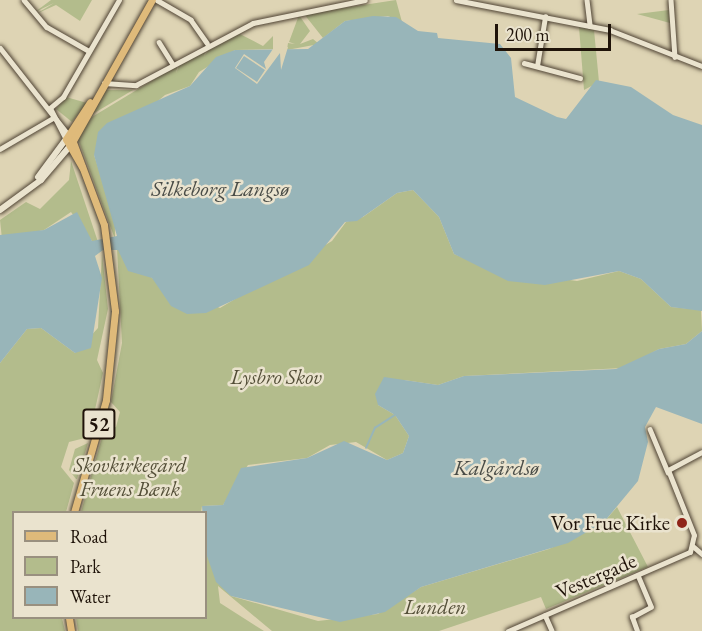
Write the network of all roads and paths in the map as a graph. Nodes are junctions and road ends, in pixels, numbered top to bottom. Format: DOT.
graph roads {
  1 [pos="24,0"];
  2 [pos="119,0"];
  3 [pos="152,0"];
  4 [pos="169,0"];
  5 [pos="365,0"];
  6 [pos="456,0"];
  7 [pos="587,0"];
  8 [pos="671,0"];
  9 [pos="465,1"];
  10 [pos="160,2"];
  11 [pos="546,17"];
  12 [pos="590,26"];
  13 [pos="159,42"];
  14 [pos="207,43"];
  15 [pos="0,48"];
  16 [pos="89,51"];
  17 [pos="675,57"];
  18 [pos="172,63"];
  19 [pos="524,63"];
  20 [pos="537,66"];
  21 [pos="702,66"];
  22 [pos="580,78"];
  23 [pos="104,83"];
  24 [pos="96,97"];
  25 [pos="50,108"];
  26 [pos="53,118"];
  27 [pos="70,140"];
  28 [pos="1,147"];
  29 [pos="22,193"];
  30 [pos="0,210"];
  31 [pos="650,429"];
  32 [pos="702,452"];
  33 [pos="668,472"];
  34 [pos="74,511"];
  35 [pos="694,547"];
  36 [pos="702,554"];
  37 [pos="638,576"];
  38 [pos="545,615"];
  39 [pos="508,631"];
  40 [pos="552,631"];
  41 [pos="637,631"];
  1 -- 16 [label="street"];
  2 -- 16 [label="street"];
  3 -- 23 [label="main road"];
  4 -- 10 [label="street"];
  5 -- 14 [label="street"];
  6 -- 9 [label="street"];
  7 -- 12 [label="street"];
  8 -- 17 [label="street"];
  9 -- 11 [label="street"];
  10 -- 14 [label="street"];
  11 -- 12 [label="street"];
  11 -- 20 [label="street"];
  12 -- 17 [label="street"];
  13 -- 18 [label="street"];
  14 -- 18 [label="street"];
  15 -- 25 [label="street"];
  16 -- 25 [label="street"];
  17 -- 21 [label="street"];
  18 -- 23 [label="street"];
  19 -- 20 [label="street"];
  20 -- 22 [label="street"];
  23 -- 24 [label="main road"];
  24 -- 27 [label="main road"];
  24 -- 27 [label="main road"];
  25 -- 26 [label="street"];
  25 -- 27 [label="street"];
  26 -- 27 [label="street"];
  26 -- 28 [label="street"];
  27 -- 29 [label="main road"];
  27 -- 29 [label="main road"];
  27 -- 34 [label="main road, 52"];
  29 -- 30 [label="main road"];
  31 -- 33 [label="street"];
  32 -- 33 [label="street"];
  33 -- 35 [label="street"];
  35 -- 36 [label="street"];
  35 -- 37 [label="street, Vestergade"];
  37 -- 38 [label="street, Vestergade"];
  37 -- 41 [label="street"];
  38 -- 39 [label="street, Vestergade"];
  38 -- 40 [label="street"];
}
